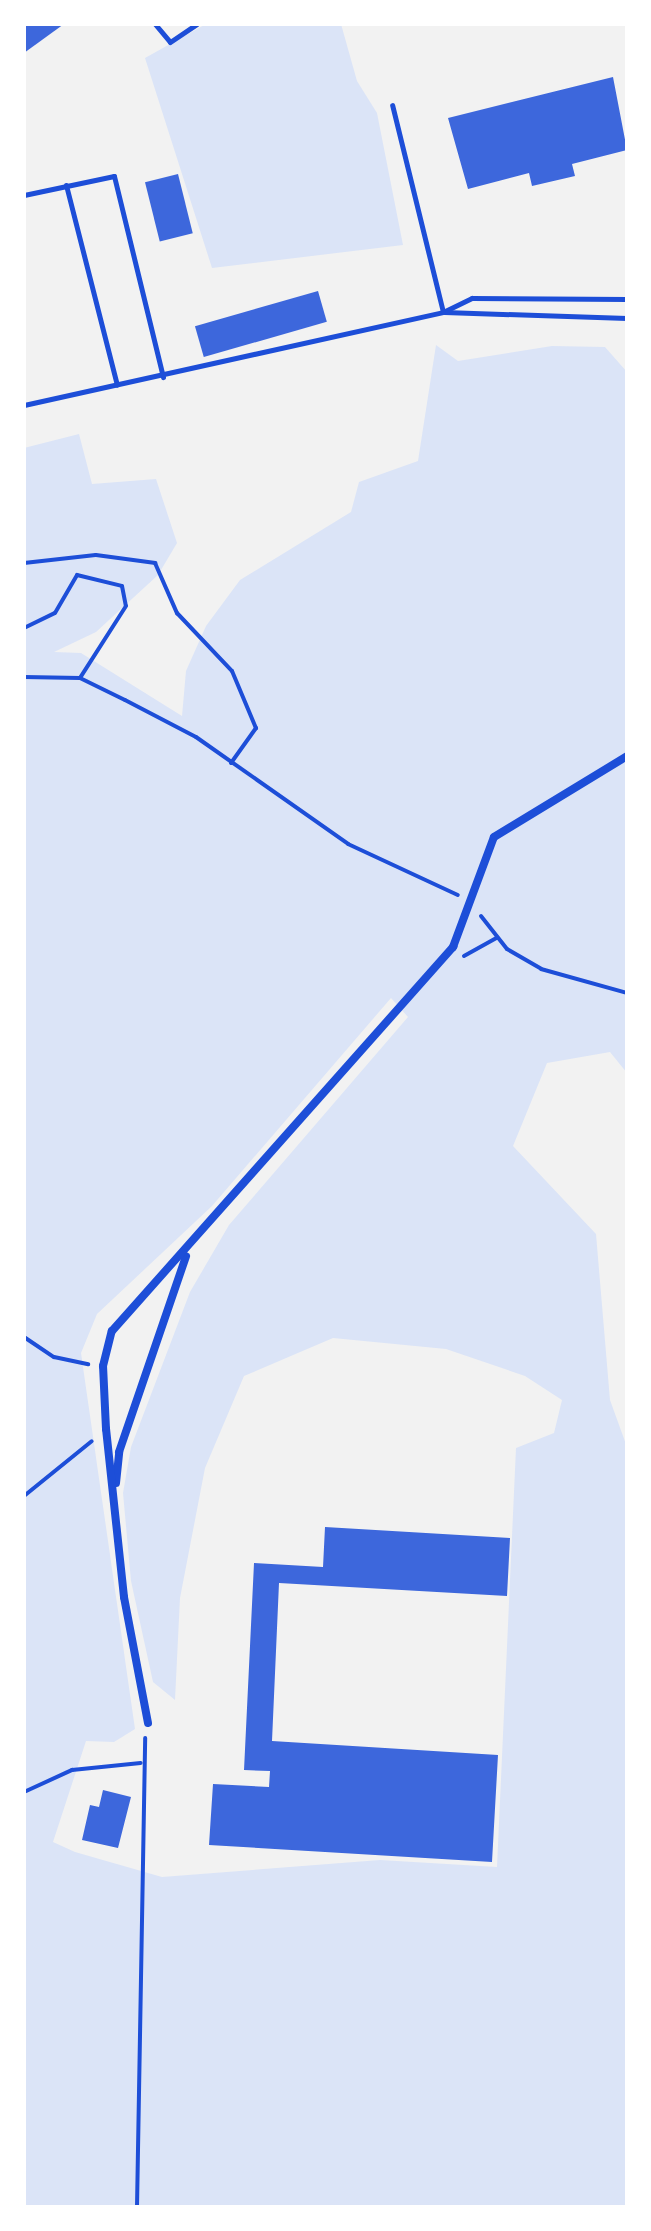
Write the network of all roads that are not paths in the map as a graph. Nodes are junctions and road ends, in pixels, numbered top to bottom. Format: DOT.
graph roads {
  1 [pos="155,24"];
  2 [pos="197,24"];
  3 [pos="392,105"];
  4 [pos="66,185"];
  5 [pos="24,195"];
  6 [pos="627,299"];
  7 [pos="443,312"];
  8 [pos="627,318"];
  9 [pos="163,377"];
  10 [pos="117,385"];
  11 [pos="24,405"];
  12 [pos="627,756"];
  13 [pos="188,1251"];
  14 [pos="114,1497"];
  15 [pos="148,1723"];
  1 -- 2 [label="lane"];
  3 -- 7 [label="lane"];
  4 -- 5 [label="lane"];
  4 -- 9 [label="lane"];
  4 -- 10 [label="lane"];
  6 -- 7 [label="lane"];
  7 -- 8 [label="lane"];
  7 -- 9 [label="lane"];
  9 -- 10 [label="lane"];
  10 -- 11 [label="lane"];
  12 -- 13 [label="street"];
  13 -- 14 [label="street"];
  13 -- 14 [label="street"];
  14 -- 15 [label="street"];
}
